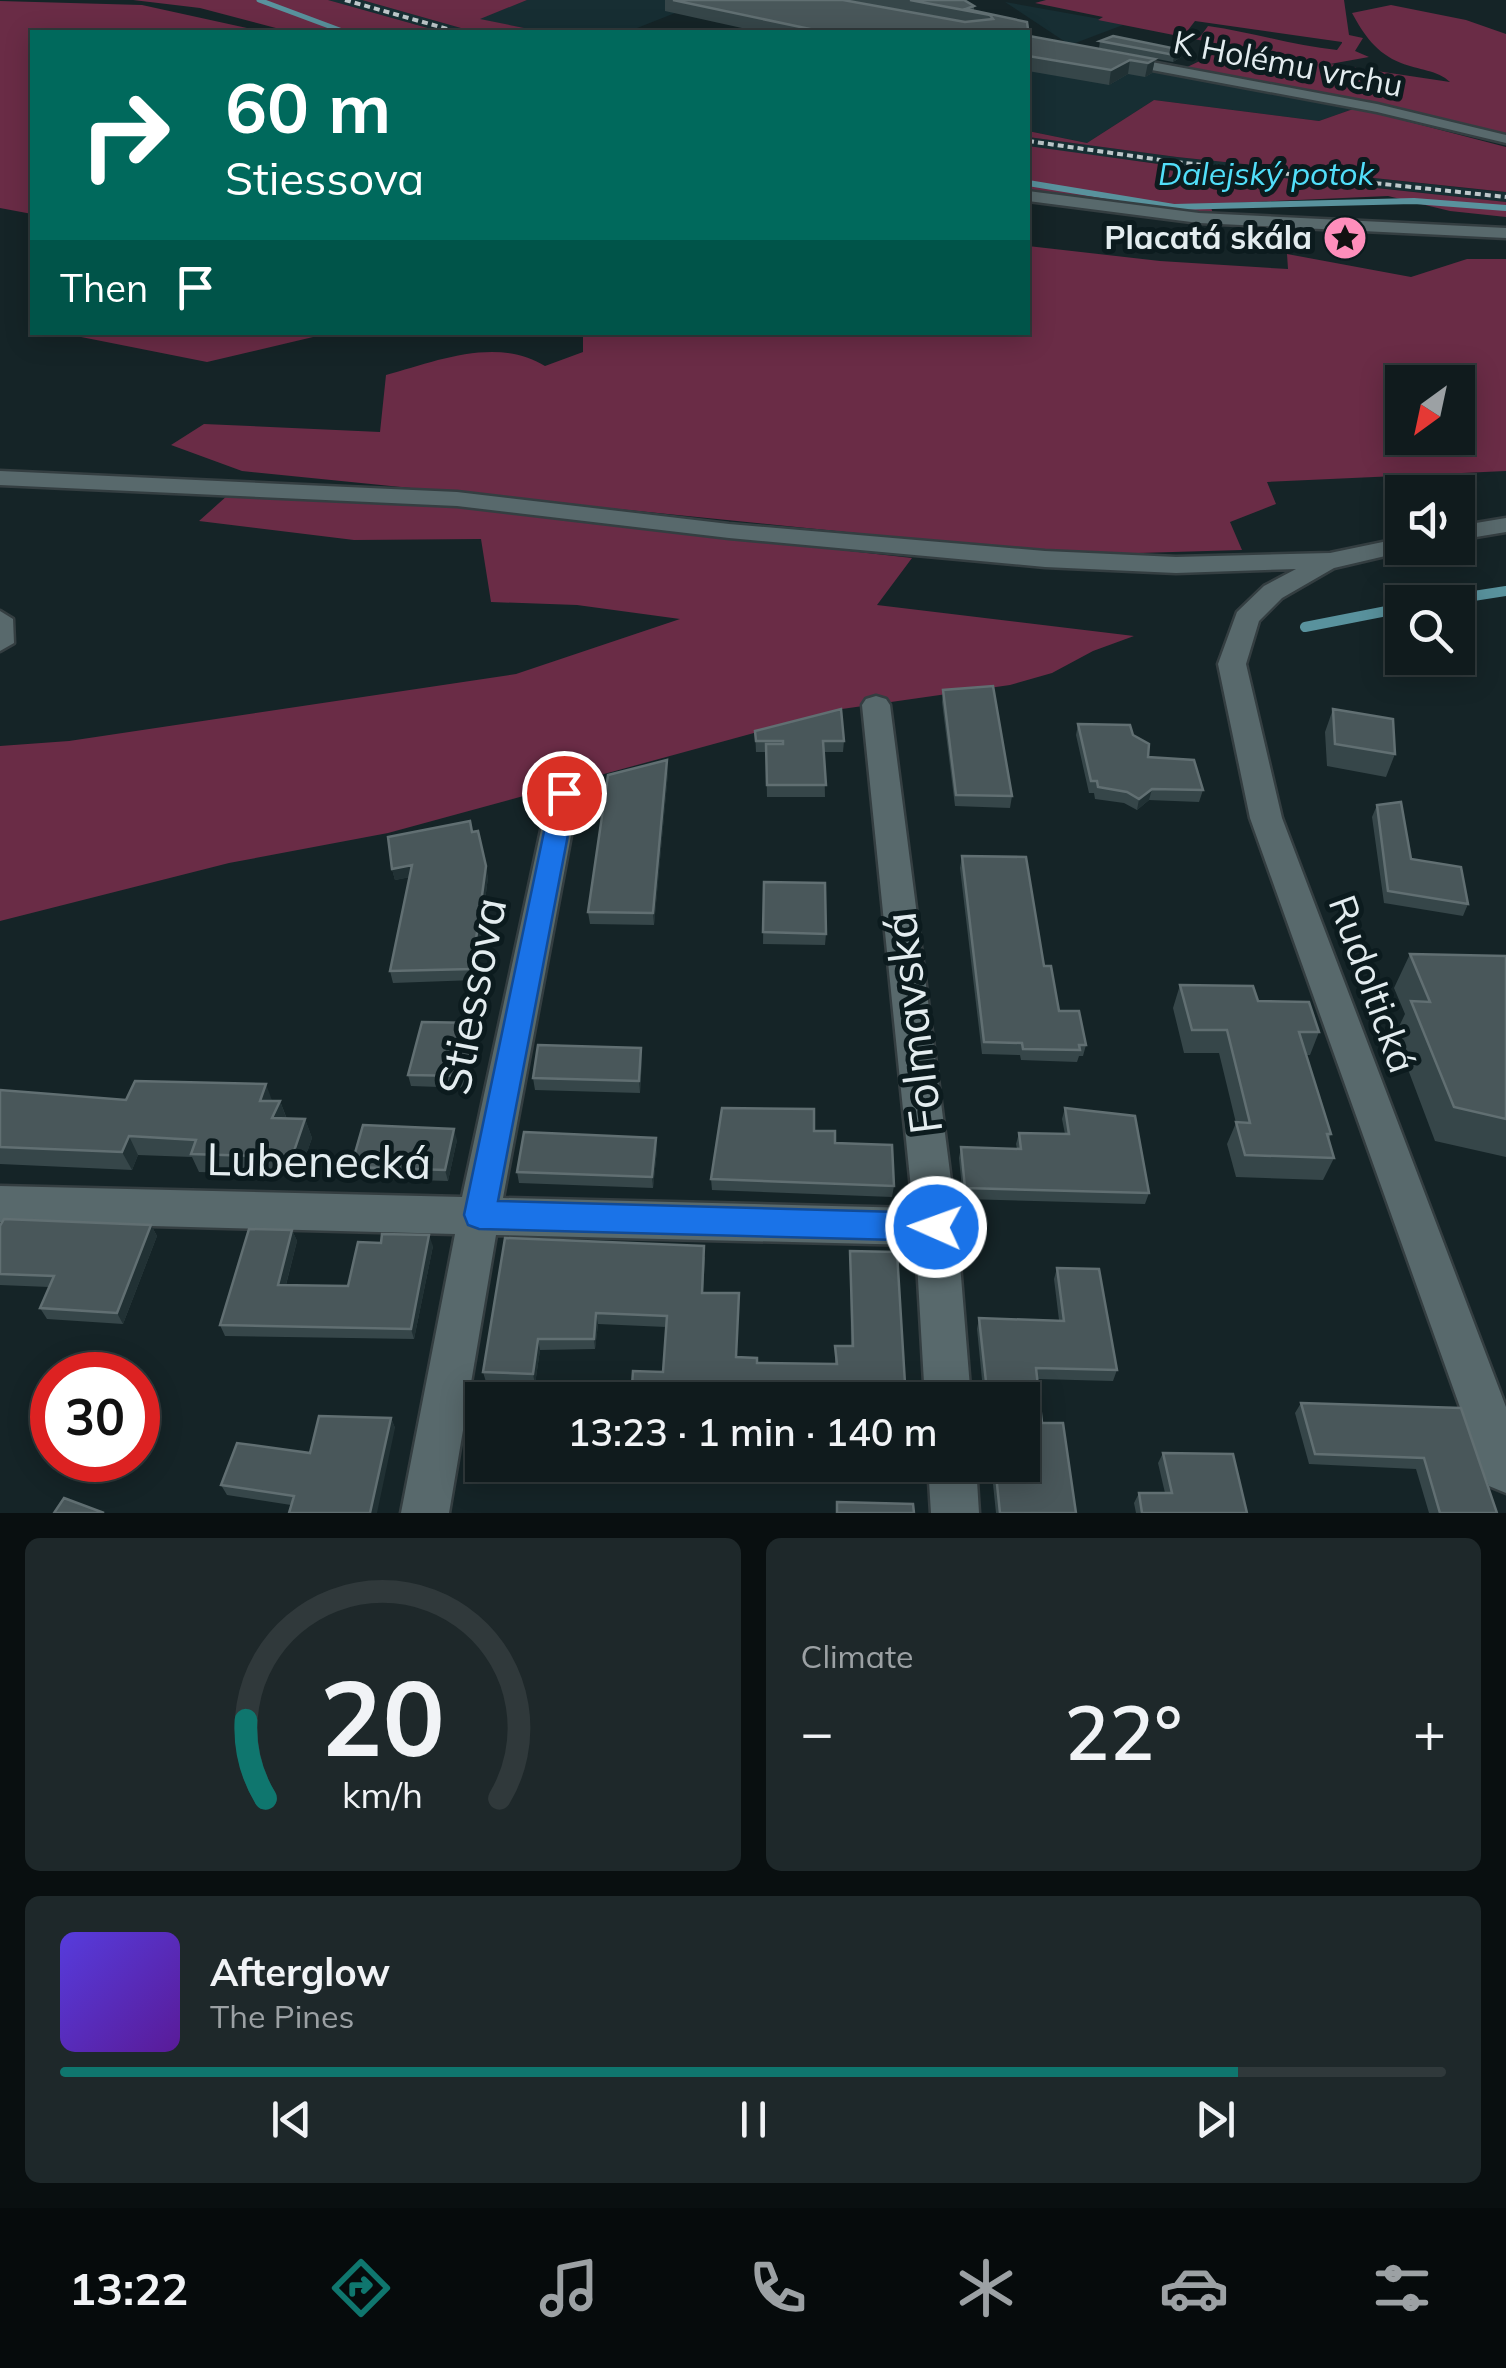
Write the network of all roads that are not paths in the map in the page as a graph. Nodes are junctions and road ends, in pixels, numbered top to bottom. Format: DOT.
graph roads {
  1 [pos="1095,55"];
  2 [pos="1506,139"];
  3 [pos="1030,196"];
  4 [pos="1506,234"];
  5 [pos="0,478"];
  6 [pos="1506,526"];
  7 [pos="1475,531"];
  8 [pos="1385,549"];
  9 [pos="1330,562"];
  10 [pos="0,619"];
  11 [pos="0,643"];
  12 [pos="876,706"];
  13 [pos="564,793"];
  14 [pos="0,1204"];
  15 [pos="479,1215"];
  16 [pos="936,1227"];
  17 [pos="947,1382"];
  18 [pos="1506,1468"];
  19 [pos="953,1482"];
  20 [pos="426,1513"];
  21 [pos="955,1513"];
  1 -- 2 [label="street, K Holému vrchu"];
  3 -- 4 [label="street"];
  5 -- 9 [label="street"];
  6 -- 7 [label="street"];
  8 -- 9 [label="street"];
  9 -- 18 [label="street, Rudoltická"];
  10 -- 11 [label="street"];
  12 -- 16 [label="street, Folmavská"];
  13 -- 15 [label="street, Stiessova"];
  14 -- 15 [label="street, Lubenecká"];
  15 -- 16 [label="street, Lubenecká"];
  15 -- 20 [label="street, Stiessova"];
  16 -- 17 [label="street, Folmavská"];
  19 -- 21 [label="street"];
}
